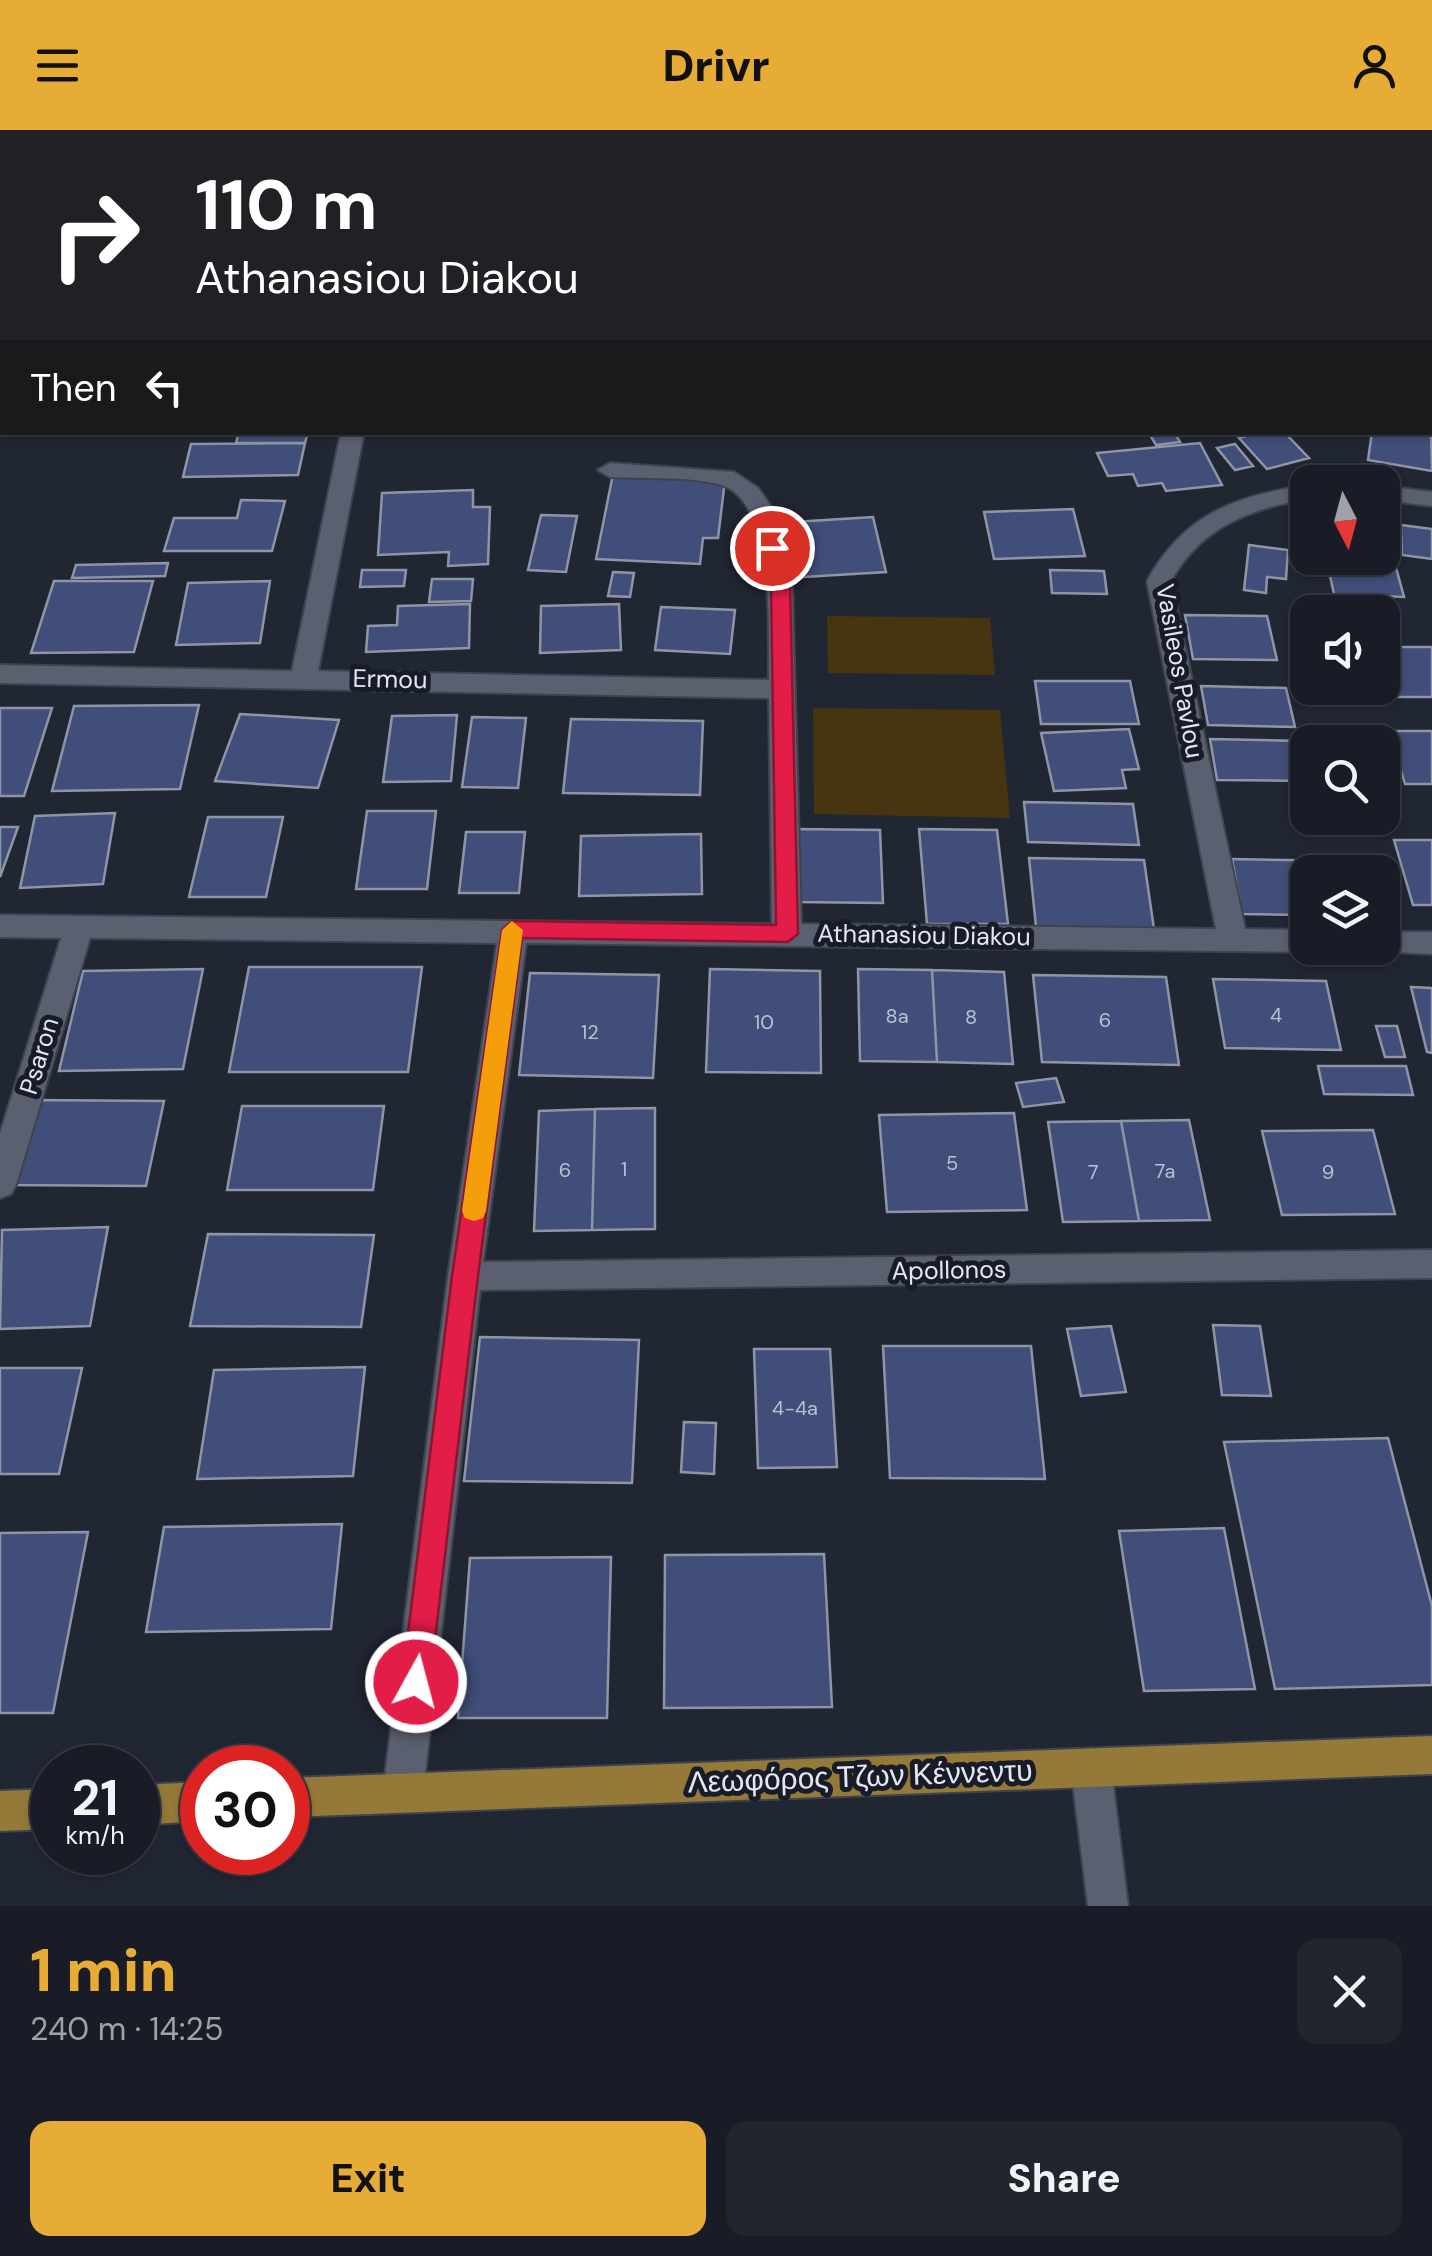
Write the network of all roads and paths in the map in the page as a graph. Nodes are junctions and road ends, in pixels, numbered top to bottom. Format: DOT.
graph roads {
  1 [pos="352,435"];
  2 [pos="610,470"];
  3 [pos="1400,495"];
  4 [pos="1290,496"];
  5 [pos="1432,498"];
  6 [pos="0,674"];
  7 [pos="304,677"];
  8 [pos="781,690"];
  9 [pos="0,926"];
  10 [pos="79,927"];
  11 [pos="512,930"];
  12 [pos="788,934"];
  13 [pos="1233,940"];
  14 [pos="1290,941"];
  15 [pos="1400,943"];
  16 [pos="1432,944"];
  17 [pos="0,1185"];
  18 [pos="1432,1264"];
  19 [pos="465,1276"];
  20 [pos="1432,1755"];
  21 [pos="1091,1768"];
  22 [pos="403,1792"];
  23 [pos="310,1797"];
  24 [pos="30,1810"];
  25 [pos="0,1811"];
  26 [pos="1108,1906"];
  1 -- 7 [label="street"];
  2 -- 8 [label="street"];
  3 -- 5 [label="street"];
  4 -- 13 [label="street, Vasileos Pavlou"];
  6 -- 7 [label="street, Ermou"];
  7 -- 8 [label="street, Ermou"];
  8 -- 12 [label="street"];
  9 -- 10 [label="street, Athanasiou Diakou"];
  10 -- 11 [label="street, Athanasiou Diakou"];
  10 -- 17 [label="street, Psaron"];
  11 -- 12 [label="street, Athanasiou Diakou"];
  11 -- 19 [label="street"];
  12 -- 13 [label="street, Athanasiou Diakou"];
  13 -- 14 [label="street, Athanasiou Diakou"];
  15 -- 16 [label="street"];
  18 -- 19 [label="street, Apollonos"];
  19 -- 22 [label="street"];
  20 -- 21 [label="main road, Λεωφόρος Τζων Κέννεντυ"];
  21 -- 22 [label="main road, Λεωφόρος Τζων Κέννεντυ"];
  21 -- 26 [label="street"];
  22 -- 23 [label="main road, Λεωφόρος Τζων Κέννεντυ"];
  24 -- 25 [label="main road"];
}
